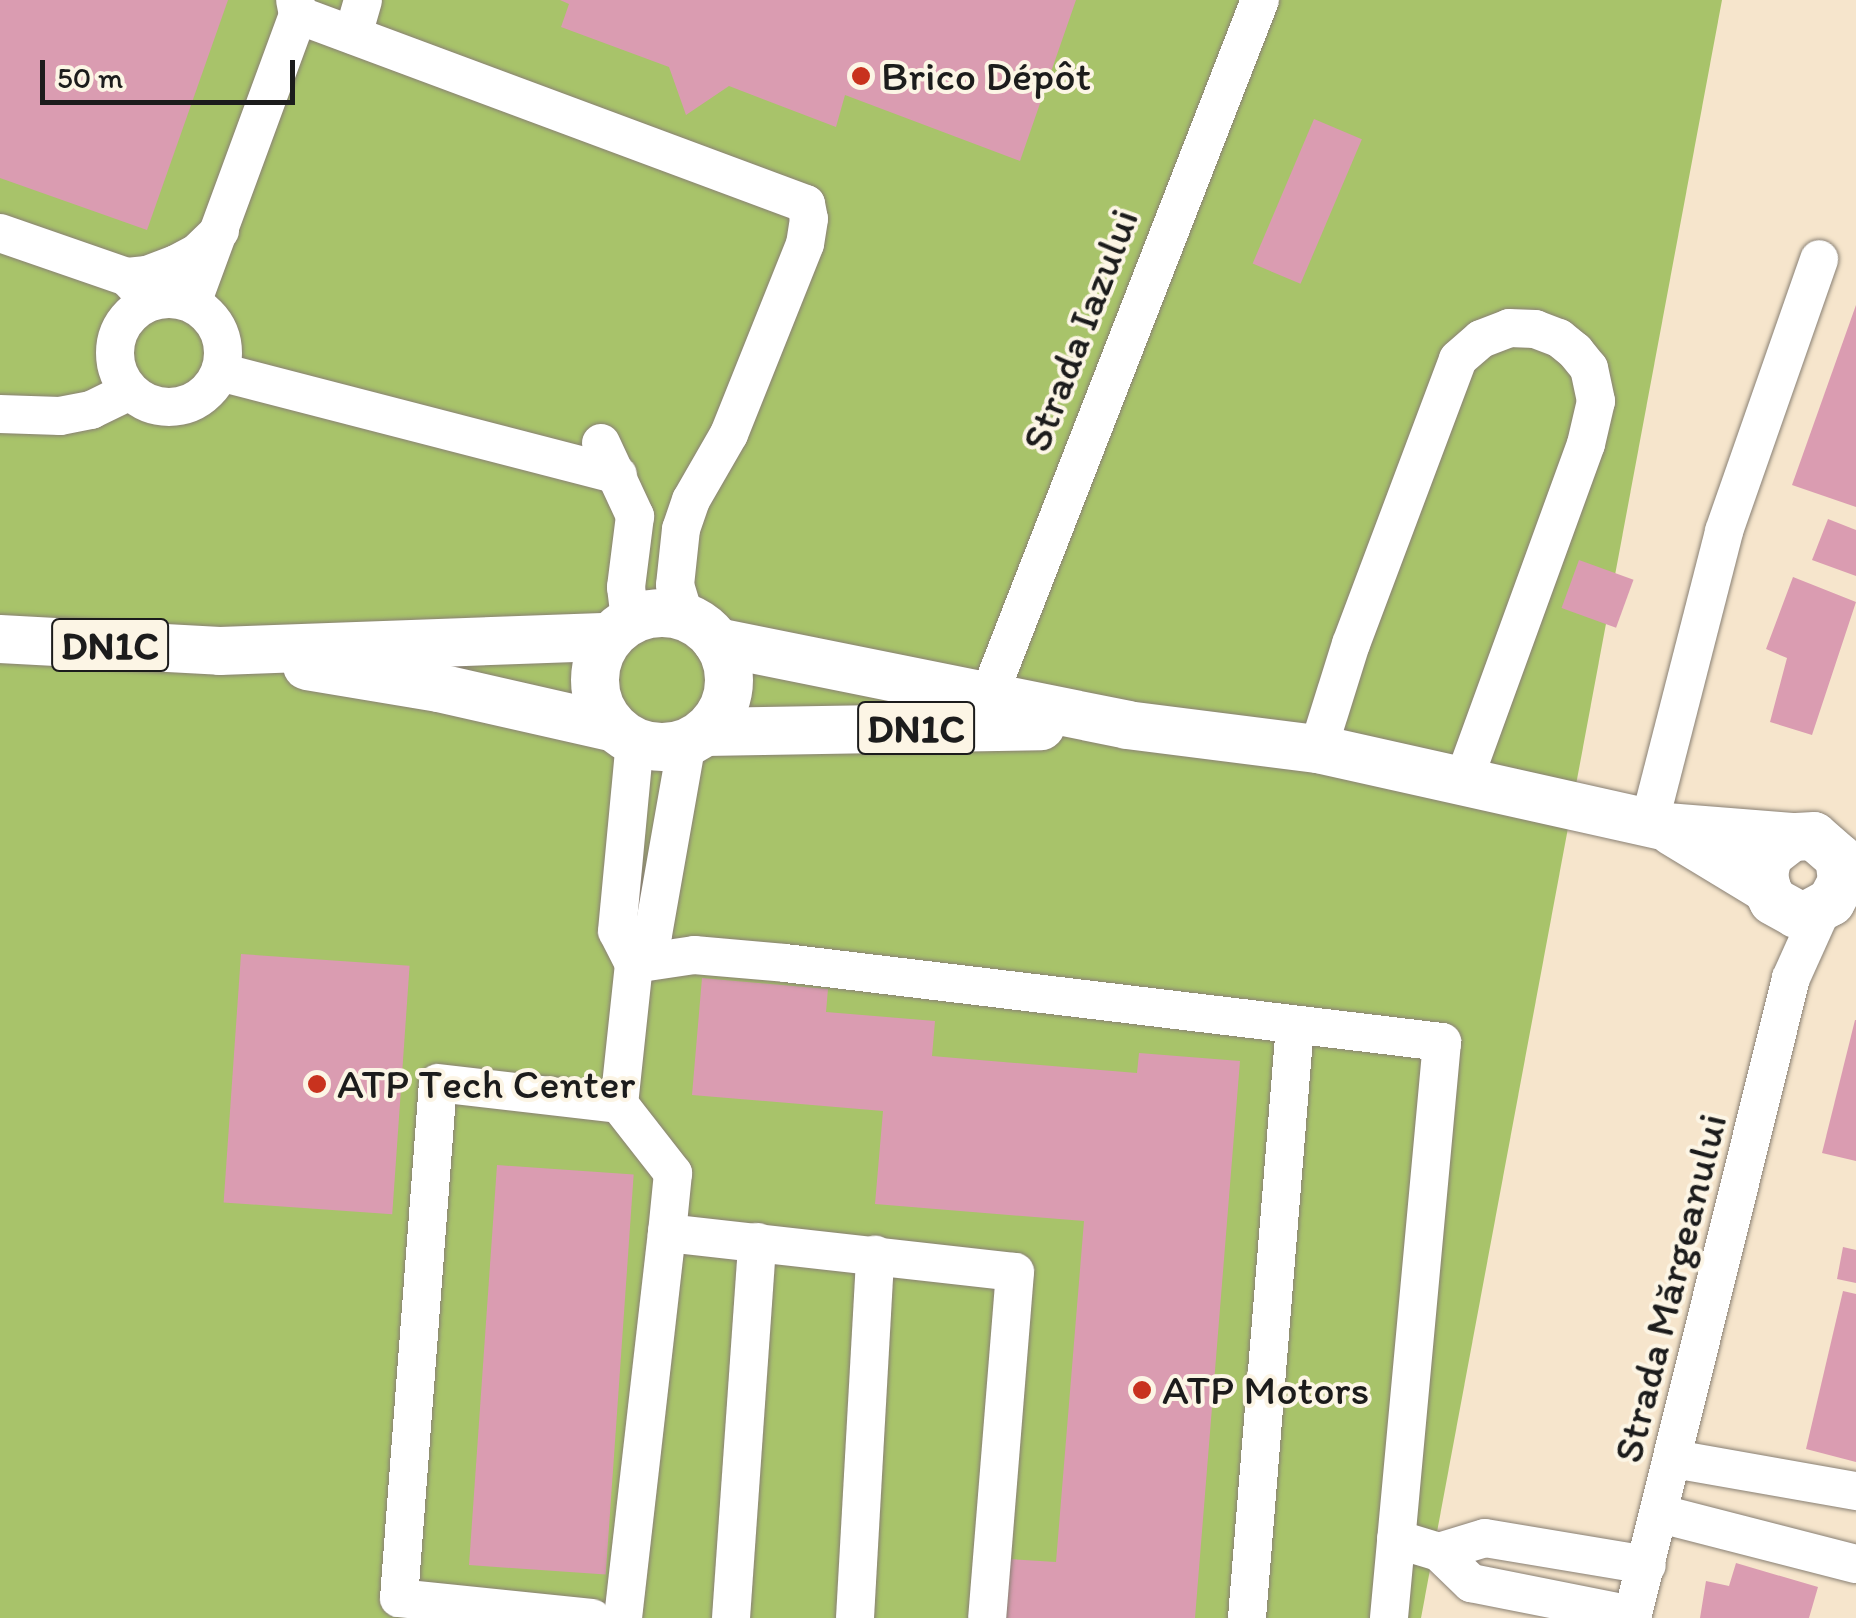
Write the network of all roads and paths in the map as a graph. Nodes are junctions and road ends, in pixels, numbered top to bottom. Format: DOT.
graph roads {
  1 [pos="1260,0"];
  2 [pos="296,8"];
  3 [pos="358,18"];
  4 [pos="220,230"];
  5 [pos="0,233"];
  6 [pos="1819,259"];
  7 [pos="139,289"];
  8 [pos="192,303"];
  9 [pos="220,372"];
  10 [pos="130,391"];
  11 [pos="0,414"];
  12 [pos="620,628"];
  13 [pos="701,629"];
  14 [pos="0,639"];
  15 [pos="220,651"];
  16 [pos="989,695"];
  17 [pos="1128,724"];
  18 [pos="625,734"];
  19 [pos="696,737"];
  20 [pos="1318,749"];
  21 [pos="1463,782"];
  22 [pos="1658,825"];
  23 [pos="1827,848"];
  24 [pos="1770,895"];
  25 [pos="1836,904"];
  26 [pos="634,964"];
  27 [pos="1791,978"];
  28 [pos="1295,1025"];
  29 [pos="619,1104"];
  30 [pos="667,1233"];
  31 [pos="757,1242"];
  32 [pos="876,1255"];
  33 [pos="1674,1459"];
  34 [pos="1856,1491"];
  35 [pos="1660,1514"];
  36 [pos="1396,1540"];
  37 [pos="1439,1552"];
  38 [pos="1856,1564"];
  39 [pos="1648,1565"];
  40 [pos="1632,1616"];
  41 [pos="592,1618"];
  42 [pos="623,1618"];
  43 [pos="731,1618"];
  44 [pos="854,1618"];
  45 [pos="987,1618"];
  46 [pos="1247,1618"];
  47 [pos="1389,1618"];
  1 -- 16 [label="street, Strada Iazului"];
  2 -- 3 [label="street"];
  2 -- 4 [label="street"];
  3 -- 13 [label="street"];
  4 -- 7 [label="street"];
  4 -- 8 [label="street"];
  5 -- 7 [label="street"];
  6 -- 22 [label="street"];
  7 -- 8 [label="street"];
  7 -- 10 [label="street"];
  8 -- 9 [label="street"];
  9 -- 10 [label="street"];
  9 -- 12 [label="street"];
  10 -- 11 [label="street"];
  12 -- 13 [label="main road, DN1C"];
  12 -- 15 [label="main road, DN1C"];
  12 -- 18 [label="main road"];
  13 -- 16 [label="main road, DN1C"];
  13 -- 19 [label="main road"];
  14 -- 15 [label="main road, DN1C"];
  15 -- 18 [label="main road, DN1C"];
  16 -- 17 [label="main road, DN1C"];
  17 -- 19 [label="main road, DN1C"];
  17 -- 20 [label="main road, DN1C"];
  18 -- 19 [label="main road, DN1C"];
  18 -- 26 [label="street"];
  19 -- 26 [label="street"];
  20 -- 21 [label="main road, DN1C"];
  20 -- 21 [label="street"];
  21 -- 22 [label="main road, DN1C"];
  22 -- 23 [label="main road, DN1C"];
  22 -- 24 [label="main road, DN1C"];
  23 -- 24 [label="main road"];
  23 -- 25 [label="main road"];
  24 -- 25 [label="main road, DN1C"];
  24 -- 27 [label="street, Strada Mărgeanului"];
  25 -- 27 [label="street, Strada Mărgeanului"];
  26 -- 28 [label="street"];
  26 -- 29 [label="street"];
  27 -- 33 [label="street, Strada Mărgeanului"];
  28 -- 36 [label="street"];
  28 -- 46 [label="street"];
  29 -- 30 [label="street"];
  29 -- 41 [label="street"];
  30 -- 31 [label="street"];
  30 -- 42 [label="street"];
  31 -- 32 [label="street"];
  31 -- 43 [label="street"];
  32 -- 44 [label="street"];
  32 -- 45 [label="street"];
  33 -- 34 [label="street"];
  33 -- 35 [label="street, Strada Mărgeanului"];
  35 -- 38 [label="street"];
  35 -- 39 [label="street, Strada Mărgeanului"];
  36 -- 37 [label="street"];
  36 -- 47 [label="street"];
  37 -- 39 [label="street"];
  37 -- 40 [label="street"];
  39 -- 40 [label="street, Strada Mărgeanului"];
}
